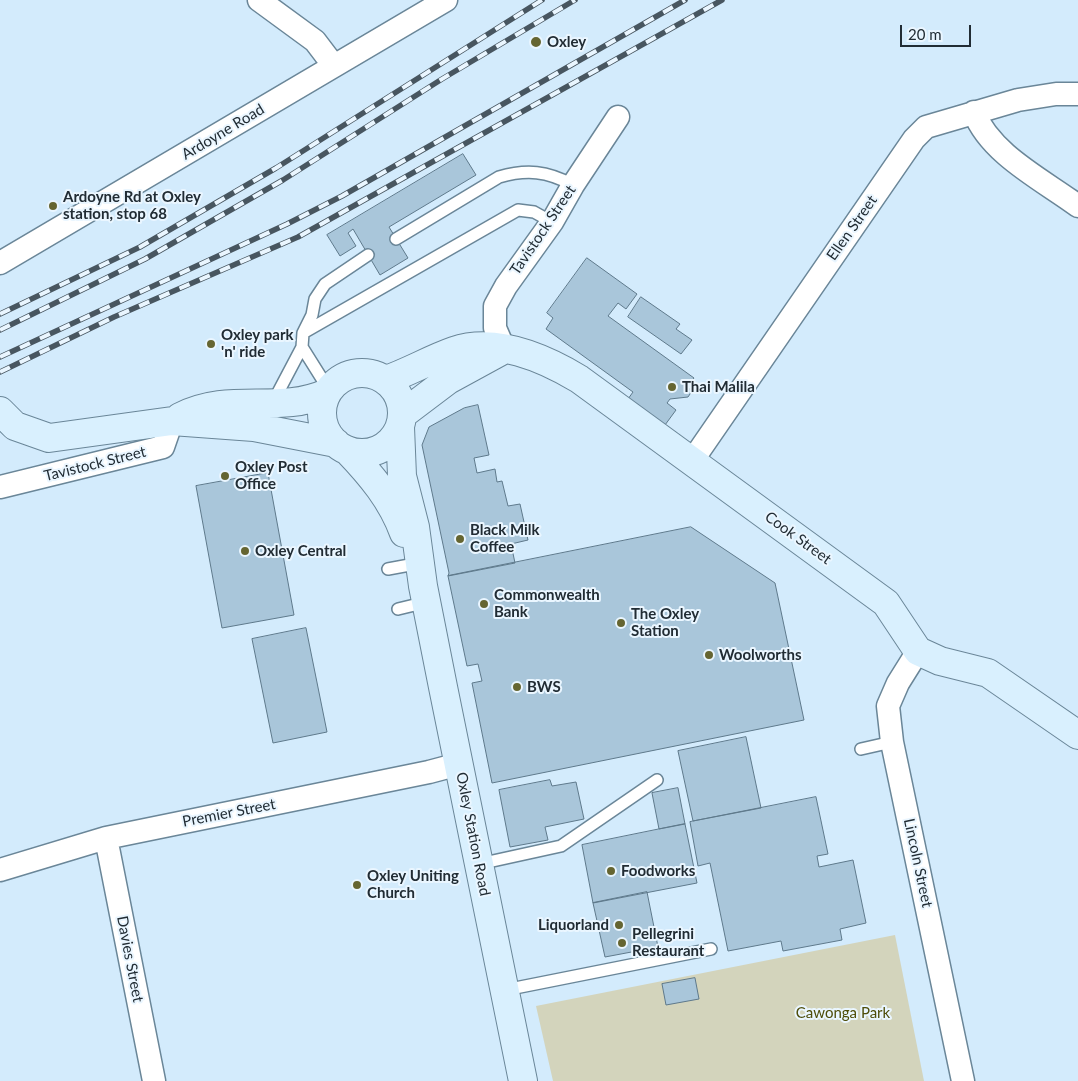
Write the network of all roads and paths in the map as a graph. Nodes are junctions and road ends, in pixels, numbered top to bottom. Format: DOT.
graph roads {
  1 [pos="259,0"];
  2 [pos="446,0"];
  3 [pos="334,66"];
  4 [pos="1078,94"];
  5 [pos="974,112"];
  6 [pos="618,117"];
  7 [pos="573,185"];
  8 [pos="1078,206"];
  9 [pos="552,222"];
  10 [pos="396,239"];
  11 [pos="368,255"];
  12 [pos="0,263"];
  13 [pos="303,333"];
  14 [pos="302,347"];
  15 [pos="504,349"];
  16 [pos="386,380"];
  17 [pos="328,392"];
  18 [pos="272,403"];
  19 [pos="0,411"];
  20 [pos="402,420"];
  21 [pos="172,421"];
  22 [pos="341,446"];
  23 [pos="692,461"];
  24 [pos="0,487"];
  25 [pos="388,569"];
  26 [pos="422,584"];
  27 [pos="398,609"];
  28 [pos="918,651"];
  29 [pos="1078,735"];
  30 [pos="892,742"];
  31 [pos="861,749"];
  32 [pos="460,764"];
  33 [pos="657,780"];
  34 [pos="106,838"];
  35 [pos="480,864"];
  36 [pos="0,870"];
  37 [pos="711,949"];
  38 [pos="504,990"];
  39 [pos="154,1081"];
  40 [pos="523,1081"];
  41 [pos="963,1081"];
  1 -- 3 [label="street"];
  2 -- 3 [label="street, Ardoyne Road"];
  3 -- 12 [label="street, Ardoyne Road"];
  4 -- 5 [label="street, Ellen Street"];
  5 -- 8 [label="street"];
  5 -- 23 [label="street, Ellen Street"];
  6 -- 7 [label="street, Tavistock Street"];
  7 -- 9 [label="street, Tavistock Street"];
  7 -- 10 [label="lane"];
  9 -- 13 [label="lane"];
  9 -- 15 [label="street, Tavistock Street"];
  11 -- 13 [label="lane"];
  13 -- 14 [label="lane"];
  14 -- 17 [label="lane"];
  14 -- 18 [label="lane"];
  15 -- 16 [label="main road, Cook Street"];
  15 -- 20 [label="main road"];
  15 -- 23 [label="main road, Cook Street"];
  16 -- 17 [label="main road"];
  16 -- 20 [label="main road"];
  17 -- 18 [label="main road"];
  17 -- 22 [label="main road"];
  18 -- 21 [label="main road"];
  19 -- 21 [label="main road"];
  20 -- 22 [label="main road"];
  20 -- 26 [label="main road, Oxley Station Road"];
  21 -- 22 [label="main road"];
  21 -- 24 [label="street, Tavistock Street"];
  22 -- 26 [label="main road, Oxley Station Road"];
  23 -- 28 [label="main road, Cook Street"];
  25 -- 26 [label="lane"];
  26 -- 27 [label="lane"];
  26 -- 32 [label="main road, Oxley Station Road"];
  28 -- 29 [label="main road"];
  28 -- 30 [label="street, Lincoln Street"];
  30 -- 31 [label="lane"];
  30 -- 41 [label="street, Lincoln Street"];
  32 -- 34 [label="street, Premier Street"];
  32 -- 35 [label="main road, Oxley Station Road"];
  33 -- 35 [label="lane"];
  34 -- 36 [label="street, Premier Street"];
  34 -- 39 [label="street, Davies Street"];
  35 -- 38 [label="main road, Oxley Station Road"];
  37 -- 38 [label="lane"];
  38 -- 40 [label="main road, Oxley Station Road"];
}
